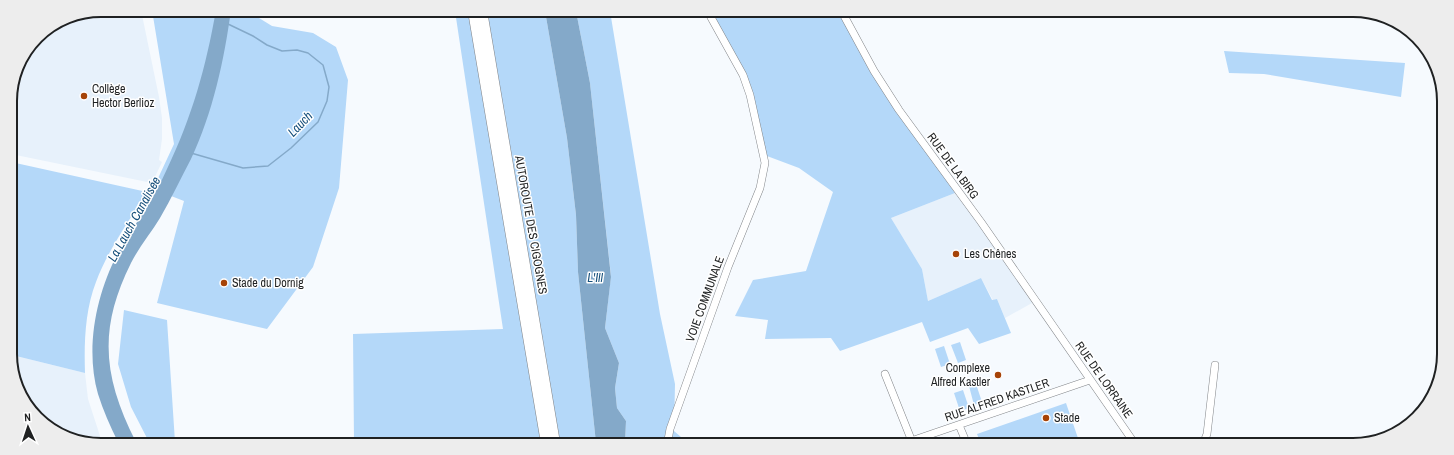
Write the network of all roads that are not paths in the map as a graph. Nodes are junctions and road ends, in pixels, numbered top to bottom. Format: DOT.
graph roads {
  1 [pos="474,17"];
  2 [pos="483,17"];
  3 [pos="711,17"];
  4 [pos="844,17"];
  5 [pos="1054,329"];
  6 [pos="1215,365"];
  7 [pos="885,374"];
  8 [pos="1090,380"];
  9 [pos="960,425"];
  10 [pos="545,438"];
  11 [pos="554,438"];
  12 [pos="668,438"];
  13 [pos="910,438"];
  14 [pos="923,438"];
  15 [pos="965,438"];
  16 [pos="1131,438"];
  17 [pos="1205,438"];
  1 -- 10 [label="highway, AUTOROUTE DES CIGOGNES"];
  2 -- 11 [label="highway, AUTOROUTE DES CIGOGNES"];
  3 -- 12 [label="street, VOIE COMMUNALE"];
  4 -- 5 [label="street, RUE DE LA BIRG"];
  5 -- 8 [label="street, RUE DE LORRAINE"];
  6 -- 17 [label="street"];
  7 -- 13 [label="street"];
  8 -- 9 [label="street, RUE ALFRED KASTLER"];
  8 -- 16 [label="street, RUE DE LORRAINE"];
  9 -- 14 [label="street, RUE ALFRED KASTLER"];
  9 -- 15 [label="street"];
}
